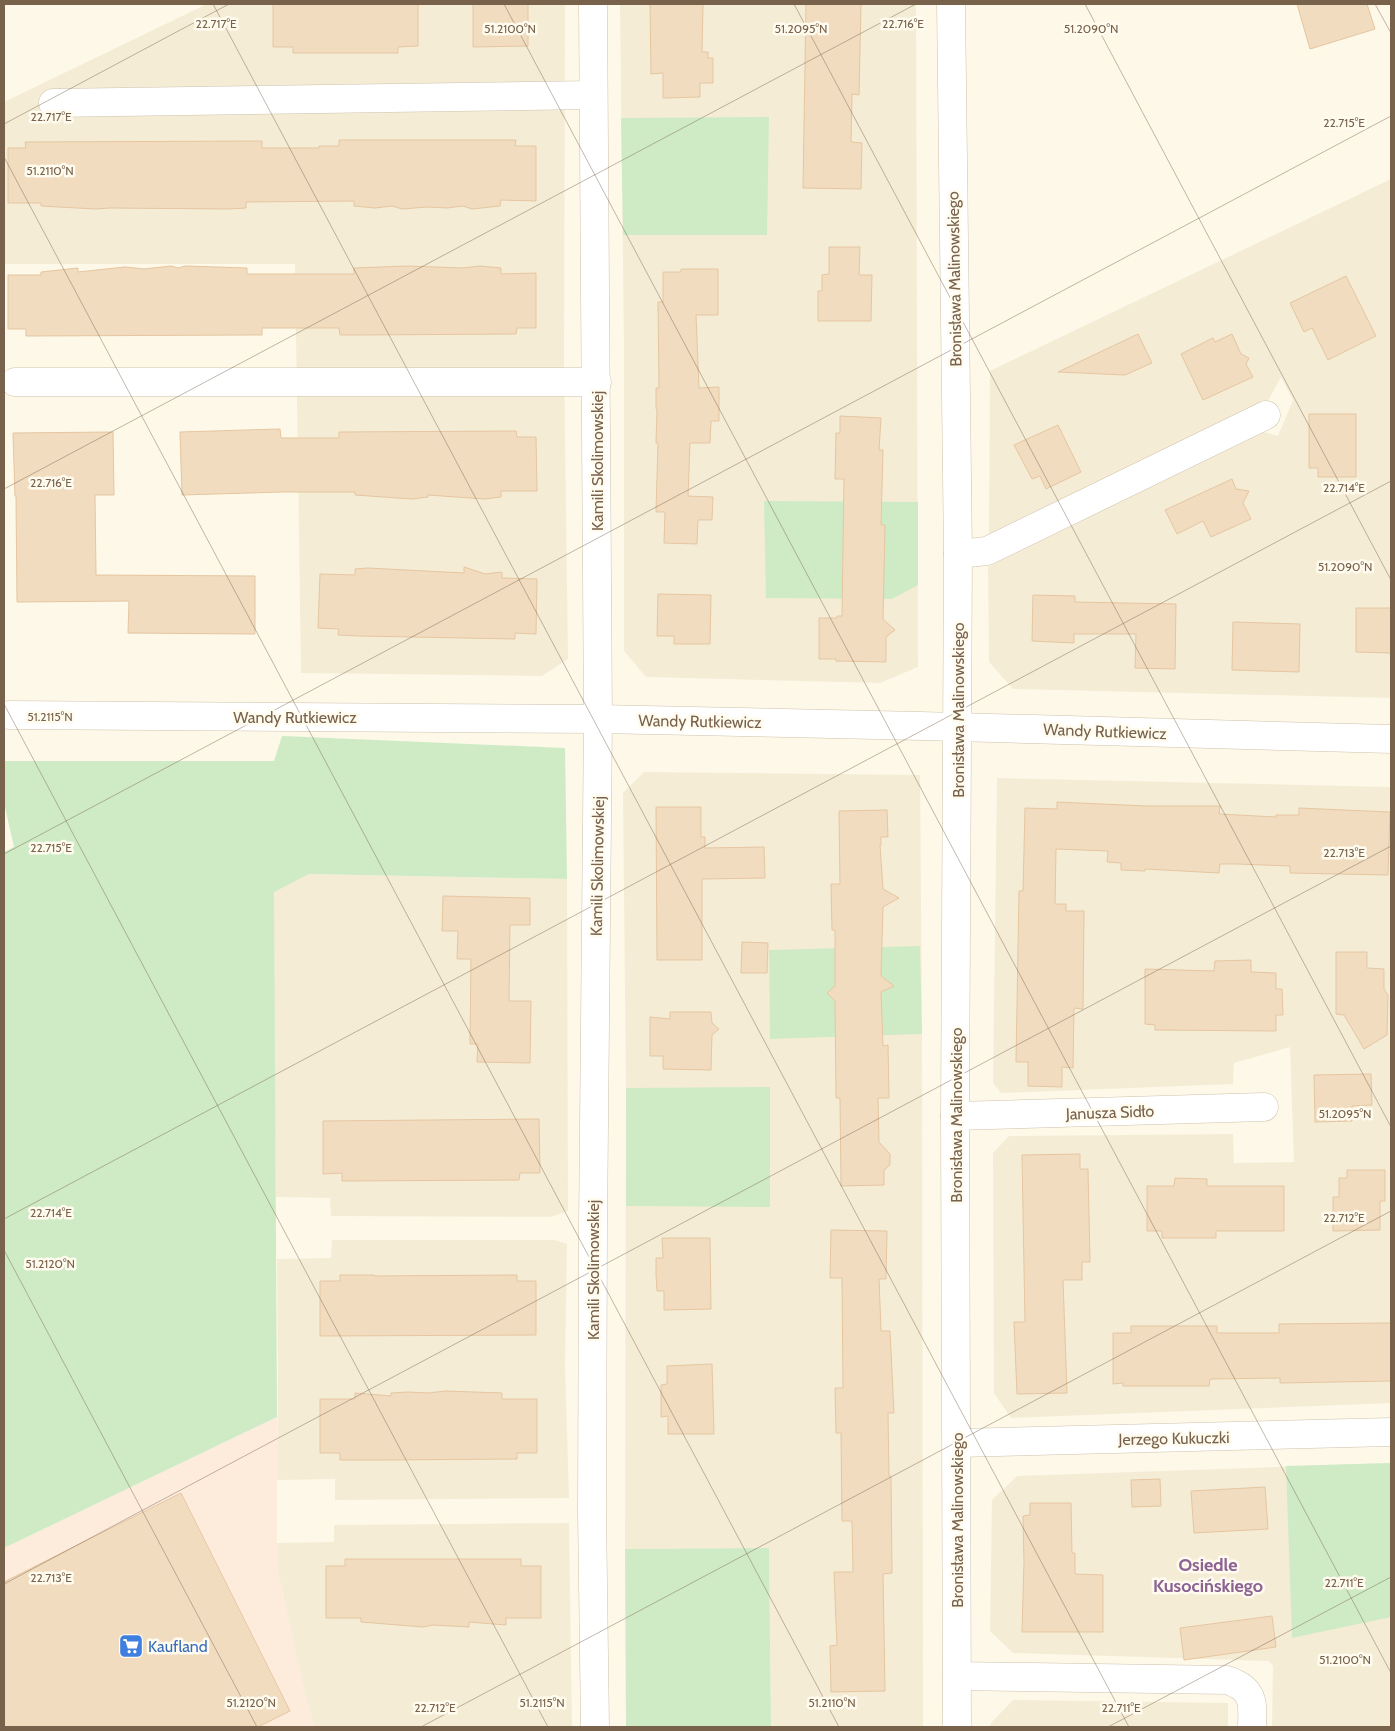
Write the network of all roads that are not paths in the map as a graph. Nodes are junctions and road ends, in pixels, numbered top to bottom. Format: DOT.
graph roads {
  1 [pos="593,4"];
  2 [pos="951,4"];
  3 [pos="593,95"];
  4 [pos="53,103"];
  5 [pos="15,382"];
  6 [pos="597,382"];
  7 [pos="1266,415"];
  8 [pos="958,554"];
  9 [pos="9,715"];
  10 [pos="598,719"];
  11 [pos="958,728"];
  12 [pos="1391,739"];
  13 [pos="1264,1107"];
  14 [pos="956,1116"];
  15 [pos="1391,1432"];
  16 [pos="957,1444"];
  17 [pos="957,1676"];
  18 [pos="595,1727"];
  19 [pos="957,1727"];
  20 [pos="1252,1727"];
  1 -- 3 [label="street, Kamili Skolimowskiej"];
  2 -- 8 [label="street, Bronisława Malinowskiego"];
  3 -- 4 [label="street"];
  3 -- 6 [label="street, Kamili Skolimowskiej"];
  5 -- 6 [label="street"];
  6 -- 10 [label="street, Kamili Skolimowskiej"];
  7 -- 8 [label="street"];
  8 -- 11 [label="street, Bronisława Malinowskiego"];
  9 -- 10 [label="street, Wandy Rutkiewicz"];
  10 -- 11 [label="street, Wandy Rutkiewicz"];
  10 -- 18 [label="street, Kamili Skolimowskiej"];
  11 -- 12 [label="street, Wandy Rutkiewicz"];
  11 -- 14 [label="street, Bronisława Malinowskiego"];
  13 -- 14 [label="street, Janusza Sidło"];
  14 -- 16 [label="street, Bronisława Malinowskiego"];
  15 -- 16 [label="street, Jerzego Kukuczki"];
  16 -- 17 [label="street, Bronisława Malinowskiego"];
  17 -- 19 [label="street, Bronisława Malinowskiego"];
  17 -- 20 [label="street"];
}
